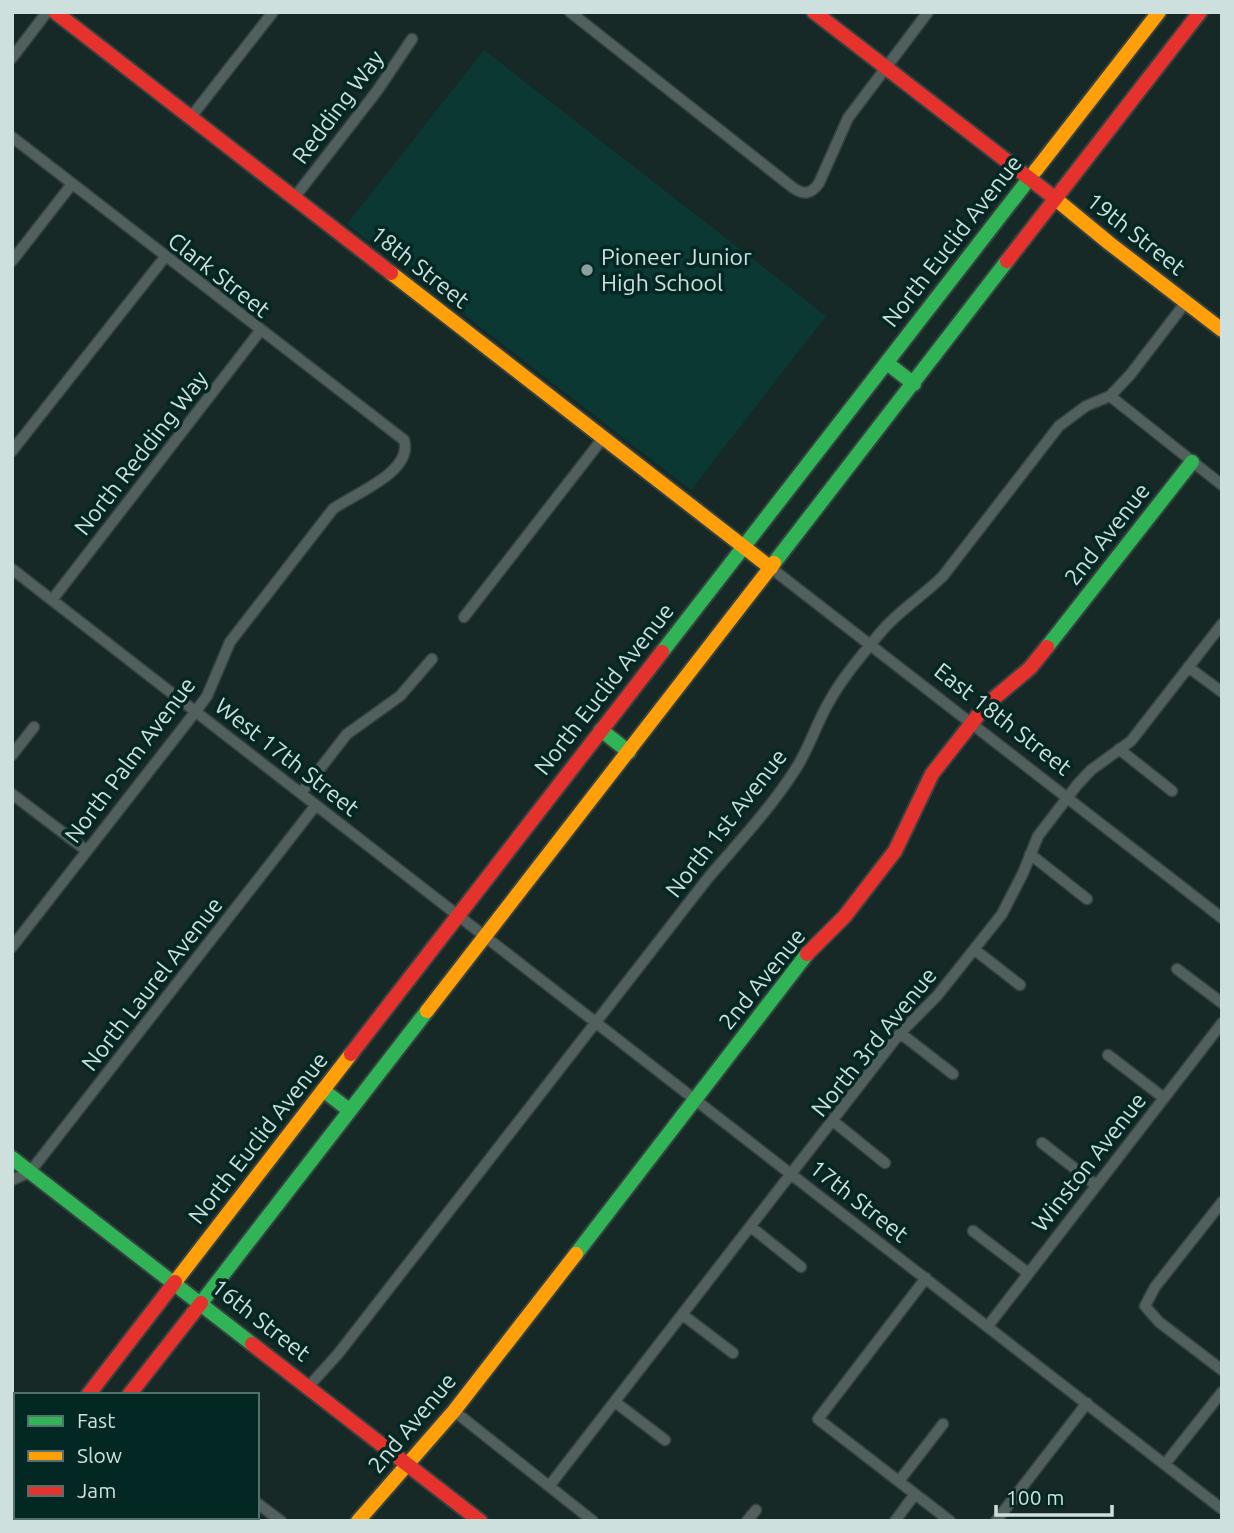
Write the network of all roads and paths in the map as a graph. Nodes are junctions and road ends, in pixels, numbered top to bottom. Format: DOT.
graph roads {
  1 [pos="47,12"];
  2 [pos="55,12"];
  3 [pos="273,12"];
  4 [pos="570,12"];
  5 [pos="814,12"];
  6 [pos="928,12"];
  7 [pos="1159,12"];
  8 [pos="1200,12"];
  9 [pos="411,40"];
  10 [pos="12,58"];
  11 [pos="886,66"];
  12 [pos="191,117"];
  13 [pos="12,137"];
  14 [pos="1030,177"];
  15 [pos="72,184"];
  16 [pos="294,198"];
  17 [pos="1056,199"];
  18 [pos="165,257"];
  19 [pos="12,261"];
  20 [pos="1186,302"];
  21 [pos="1222,330"];
  22 [pos="260,331"];
  23 [pos="887,363"];
  24 [pos="914,384"];
  25 [pos="1110,396"];
  26 [pos="603,438"];
  27 [pos="404,440"];
  28 [pos="12,451"];
  29 [pos="1192,462"];
  30 [pos="1222,485"];
  31 [pos="743,547"];
  32 [pos="757,557"];
  33 [pos="771,568"];
  34 [pos="12,569"];
  35 [pos="52,600"];
  36 [pos="464,617"];
  37 [pos="1222,624"];
  38 [pos="871,645"];
  39 [pos="432,659"];
  40 [pos="1188,667"];
  41 [pos="1222,692"];
  42 [pos="196,711"];
  43 [pos="972,723"];
  44 [pos="34,727"];
  45 [pos="601,730"];
  46 [pos="1119,749"];
  47 [pos="629,752"];
  48 [pos="12,755"];
  49 [pos="1172,791"];
  50 [pos="301,793"];
  51 [pos="12,794"];
  52 [pos="1067,798"];
  53 [pos="316,805"];
  54 [pos="87,851"];
  55 [pos="1030,854"];
  56 [pos="1087,899"];
  57 [pos="1220,912"];
  58 [pos="458,915"];
  59 [pos="471,925"];
  60 [pos="486,936"];
  61 [pos="14,941"];
  62 [pos="975,950"];
  63 [pos="1177,969"];
  64 [pos="1020,985"];
  65 [pos="1222,1003"];
  66 [pos="596,1021"];
  67 [pos="1222,1023"];
  68 [pos="900,1034"];
  69 [pos="1108,1055"];
  70 [pos="953,1074"];
  71 [pos="323,1090"];
  72 [pos="1164,1098"];
  73 [pos="697,1099"];
  74 [pos="349,1110"];
  75 [pos="833,1121"];
  76 [pos="1042,1143"];
  77 [pos="12,1157"];
  78 [pos="886,1163"];
  79 [pos="30,1172"];
  80 [pos="792,1174"];
  81 [pos="12,1180"];
  82 [pos="1096,1185"];
  83 [pos="1222,1202"];
  84 [pos="751,1227"];
  85 [pos="973,1231"];
  86 [pos="801,1267"];
  87 [pos="1028,1273"];
  88 [pos="926,1278"];
  89 [pos="175,1282"];
  90 [pos="201,1303"];
  91 [pos="683,1315"];
  92 [pos="988,1326"];
  93 [pos="733,1353"];
  94 [pos="1222,1370"];
  95 [pos="309,1386"];
  96 [pos="1222,1392"];
  97 [pos="90,1393"];
  98 [pos="132,1393"];
  99 [pos="615,1402"];
  100 [pos="1087,1403"];
  101 [pos="454,1411"];
  102 [pos="943,1424"];
  103 [pos="665,1440"];
  104 [pos="407,1464"];
  105 [pos="1165,1464"];
  106 [pos="899,1481"];
  107 [pos="550,1485"];
  108 [pos="915,1494"];
  109 [pos="259,1504"];
  110 [pos="1222,1509"];
  111 [pos="756,1510"];
  112 [pos="281,1521"];
  113 [pos="358,1521"];
  114 [pos="480,1521"];
  115 [pos="593,1521"];
  116 [pos="747,1521"];
  117 [pos="895,1521"];
  118 [pos="950,1521"];
  119 [pos="996,1521"];
  1 -- 10 [label="street"];
  2 -- 12 [label="main road, 18th Street"];
  3 -- 12 [label="street"];
  4 -- 11 [label="street"];
  5 -- 11 [label="main road, 19th Street"];
  6 -- 11 [label="street"];
  7 -- 14 [label="main road, North Euclid Avenue"];
  8 -- 17 [label="main road"];
  9 -- 16 [label="street, Redding Way"];
  11 -- 14 [label="main road, 19th Street"];
  12 -- 16 [label="main road, 18th Street"];
  13 -- 15 [label="street, Clark Street"];
  14 -- 17 [label="main road, 19th Street"];
  14 -- 23 [label="main road, North Euclid Avenue"];
  15 -- 18 [label="street, Clark Street"];
  15 -- 19 [label="street"];
  16 -- 26 [label="main road, 18th Street"];
  17 -- 20 [label="main road, 19th Street"];
  17 -- 24 [label="main road"];
  18 -- 22 [label="street, Clark Street"];
  18 -- 28 [label="street"];
  20 -- 21 [label="main road, 19th Street"];
  20 -- 25 [label="street, North 1st Avenue"];
  22 -- 27 [label="street, Clark Street"];
  22 -- 35 [label="street, North Redding Way"];
  23 -- 24 [label="main road"];
  23 -- 31 [label="main road, North Euclid Avenue"];
  24 -- 33 [label="main road"];
  25 -- 29 [label="street"];
  25 -- 38 [label="street, North 1st Avenue"];
  26 -- 31 [label="main road, 18th Street"];
  26 -- 36 [label="street"];
  27 -- 42 [label="street, North Palm Avenue"];
  29 -- 30 [label="street"];
  29 -- 43 [label="main road, 2nd Avenue"];
  31 -- 32 [label="main road, 18th Street"];
  31 -- 45 [label="main road, North Euclid Avenue"];
  32 -- 33 [label="main road, East 18th Street"];
  33 -- 38 [label="street, East 18th Street"];
  33 -- 47 [label="main road"];
  34 -- 35 [label="street, West 17th Street"];
  35 -- 42 [label="street, West 17th Street"];
  37 -- 40 [label="street, North 3rd Avenue"];
  38 -- 43 [label="street, East 18th Street"];
  38 -- 66 [label="street, North 1st Avenue"];
  39 -- 50 [label="street"];
  40 -- 41 [label="street"];
  40 -- 46 [label="street, North 3rd Avenue"];
  42 -- 50 [label="street, West 17th Street"];
  42 -- 54 [label="street, North Palm Avenue"];
  43 -- 52 [label="street, East 18th Street"];
  43 -- 73 [label="main road, 2nd Avenue"];
  44 -- 48 [label="street"];
  45 -- 47 [label="main road"];
  45 -- 58 [label="main road, North Euclid Avenue"];
  46 -- 49 [label="street"];
  46 -- 52 [label="street, North 3rd Avenue"];
  47 -- 60 [label="main road"];
  50 -- 53 [label="street, West 17th Street"];
  51 -- 54 [label="street"];
  52 -- 55 [label="street, North 3rd Avenue"];
  52 -- 57 [label="street, East 18th Street"];
  53 -- 58 [label="street, West 17th Street"];
  53 -- 79 [label="street, North Laurel Avenue"];
  54 -- 61 [label="street, North Palm Avenue"];
  55 -- 56 [label="street"];
  55 -- 62 [label="street, North 3rd Avenue"];
  58 -- 59 [label="street, West 17th Street"];
  58 -- 71 [label="main road, North Euclid Avenue"];
  59 -- 60 [label="street, 17th Street"];
  60 -- 66 [label="street, 17th Street"];
  60 -- 74 [label="main road"];
  62 -- 64 [label="street"];
  62 -- 68 [label="street, North 3rd Avenue"];
  63 -- 65 [label="street"];
  66 -- 73 [label="street, 17th Street"];
  66 -- 95 [label="street, North 1st Avenue"];
  67 -- 72 [label="street, Winston Avenue"];
  68 -- 70 [label="street"];
  68 -- 75 [label="street, North 3rd Avenue"];
  69 -- 72 [label="street"];
  71 -- 74 [label="main road"];
  71 -- 89 [label="main road, North Euclid Avenue"];
  72 -- 82 [label="street, Winston Avenue"];
  73 -- 80 [label="street, 17th Street"];
  73 -- 101 [label="main road, 2nd Avenue"];
  74 -- 90 [label="main road"];
  75 -- 78 [label="street"];
  75 -- 80 [label="street, North 3rd Avenue"];
  76 -- 82 [label="street"];
  77 -- 79 [label="main road, 16th Street"];
  79 -- 81 [label="street, North Laurel Avenue"];
  79 -- 89 [label="main road, 16th Street"];
  80 -- 84 [label="street, North 3rd Avenue"];
  80 -- 88 [label="street, 17th Street"];
  82 -- 87 [label="street, Winston Avenue"];
  83 -- 94 [label="street"];
  84 -- 86 [label="street"];
  84 -- 91 [label="street, North 3rd Avenue"];
  85 -- 87 [label="street"];
  87 -- 92 [label="street, Winston Avenue"];
  88 -- 92 [label="street, 17th Street"];
  88 -- 106 [label="street"];
  89 -- 90 [label="main road, 16th Street"];
  89 -- 97 [label="main road, North Euclid Avenue"];
  90 -- 95 [label="main road, 16th Street"];
  90 -- 98 [label="main road"];
  91 -- 93 [label="street"];
  91 -- 99 [label="street, North 3rd Avenue"];
  92 -- 100 [label="street, 17th Street"];
  95 -- 104 [label="main road, 16th Street"];
  96 -- 105 [label="street"];
  99 -- 103 [label="street"];
  99 -- 107 [label="street, North 3rd Avenue"];
  100 -- 105 [label="street, 17th Street"];
  100 -- 119 [label="street"];
  101 -- 104 [label="main road, 2nd Avenue"];
  101 -- 107 [label="street"];
  102 -- 106 [label="street"];
  104 -- 113 [label="main road, 2nd Avenue"];
  104 -- 114 [label="main road, 16th Street"];
  105 -- 110 [label="street, 17th Street"];
  106 -- 108 [label="street"];
  107 -- 115 [label="street"];
  108 -- 117 [label="street"];
  108 -- 118 [label="street"];
  109 -- 112 [label="street"];
  111 -- 116 [label="street"];
}
